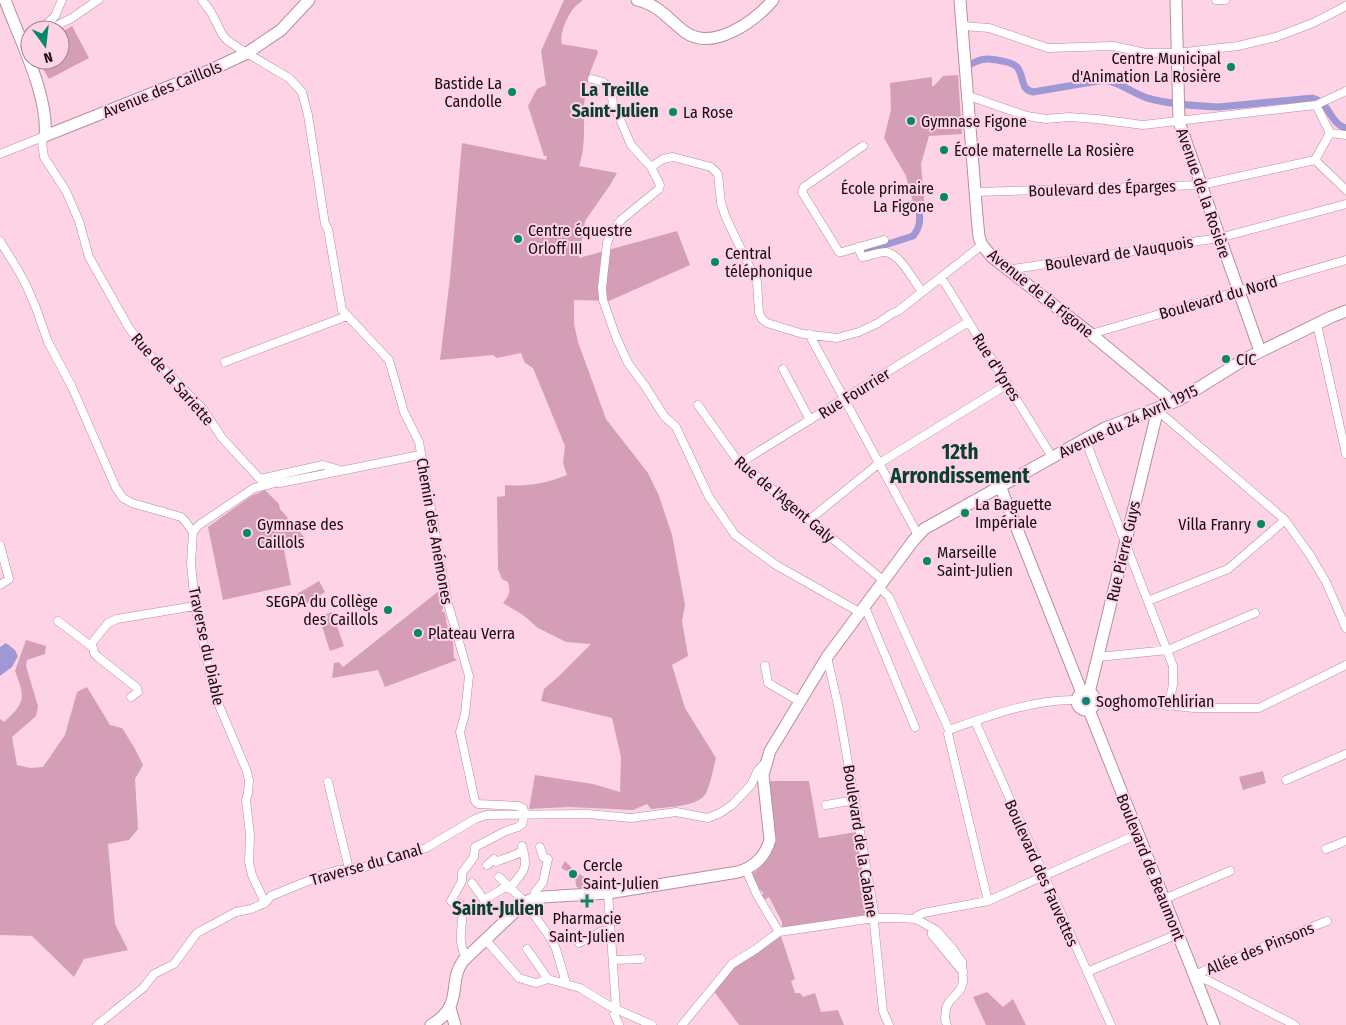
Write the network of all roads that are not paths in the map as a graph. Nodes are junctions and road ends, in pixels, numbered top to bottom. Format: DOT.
graph roads {
  1 [pos="5,0"];
  2 [pos="98,0"];
  3 [pos="202,0"];
  4 [pos="310,0"];
  5 [pos="637,0"];
  6 [pos="773,0"];
  7 [pos="960,0"];
  8 [pos="1176,0"];
  9 [pos="1216,0"];
  10 [pos="1225,0"];
  11 [pos="60,2"];
  12 [pos="1346,6"];
  13 [pos="51,20"];
  14 [pos="68,20"];
  15 [pos="963,26"];
  16 [pos="20,29"];
  17 [pos="247,53"];
  18 [pos="1177,53"];
  19 [pos="34,70"];
  20 [pos="592,79"];
  21 [pos="1346,91"];
  22 [pos="969,96"];
  23 [pos="1320,103"];
  24 [pos="1179,122"];
  25 [pos="1330,133"];
  26 [pos="1346,135"];
  27 [pos="45,136"];
  28 [pos="863,146"];
  29 [pos="0,154"];
  30 [pos="1315,160"];
  31 [pos="651,167"];
  32 [pos="1201,185"];
  33 [pos="1346,190"];
  34 [pos="975,192"];
  35 [pos="1346,204"];
  36 [pos="1219,238"];
  37 [pos="884,240"];
  38 [pos="0,241"];
  39 [pos="982,245"];
  40 [pos="859,251"];
  41 [pos="1346,260"];
  42 [pos="1007,270"];
  43 [pos="941,277"];
  44 [pos="1239,291"];
  45 [pos="922,292"];
  46 [pos="1346,311"];
  47 [pos="347,316"];
  48 [pos="968,322"];
  49 [pos="1317,324"];
  50 [pos="809,334"];
  51 [pos="1090,334"];
  52 [pos="1260,351"];
  53 [pos="225,362"];
  54 [pos="783,369"];
  55 [pos="1008,384"];
  56 [pos="843,400"];
  57 [pos="1173,402"];
  58 [pos="698,406"];
  59 [pos="1156,409"];
  60 [pos="810,420"];
  61 [pos="1084,439"];
  62 [pos="1346,454"];
  63 [pos="420,455"];
  64 [pos="1052,457"];
  65 [pos="740,463"];
  66 [pos="878,464"];
  67 [pos="342,470"];
  68 [pos="260,479"];
  69 [pos="275,483"];
  70 [pos="1000,486"];
  71 [pos="254,488"];
  72 [pos="809,520"];
  73 [pos="1285,520"];
  74 [pos="193,532"];
  75 [pos="918,535"];
  76 [pos="1125,542"];
  77 [pos="0,545"];
  78 [pos="882,584"];
  79 [pos="0,585"];
  80 [pos="1148,602"];
  81 [pos="195,606"];
  82 [pos="863,610"];
  83 [pos="1256,613"];
  84 [pos="58,621"];
  85 [pos="1346,628"];
  86 [pos="92,647"];
  87 [pos="1168,650"];
  88 [pos="827,657"];
  89 [pos="1098,657"];
  90 [pos="1346,665"];
  91 [pos="765,666"];
  92 [pos="1083,695"];
  93 [pos="131,698"];
  94 [pos="799,701"];
  95 [pos="1168,706"];
  96 [pos="1092,707"];
  97 [pos="974,721"];
  98 [pos="915,727"];
  99 [pos="948,730"];
  100 [pos="1346,754"];
  101 [pos="765,763"];
  102 [pos="1286,780"];
  103 [pos="328,782"];
  104 [pos="855,800"];
  105 [pos="826,805"];
  106 [pos="525,814"];
  107 [pos="1138,834"];
  108 [pos="1346,841"];
  109 [pos="540,847"];
  110 [pos="1326,849"];
  111 [pos="487,865"];
  112 [pos="349,869"];
  113 [pos="746,870"];
  114 [pos="1230,871"];
  115 [pos="1044,876"];
  116 [pos="453,877"];
  117 [pos="499,877"];
  118 [pos="462,881"];
  119 [pos="472,883"];
  120 [pos="508,887"];
  121 [pos="608,893"];
  122 [pos="1164,899"];
  123 [pos="529,900"];
  124 [pos="988,901"];
  125 [pos="265,902"];
  126 [pos="875,918"];
  127 [pos="916,919"];
  128 [pos="1327,921"];
  129 [pos="610,930"];
  130 [pos="779,932"];
  131 [pos="1178,934"];
  132 [pos="485,940"];
  133 [pos="579,942"];
  134 [pos="527,949"];
  135 [pos="466,958"];
  136 [pos="641,959"];
  137 [pos="613,960"];
  138 [pos="1087,972"];
  139 [pos="1194,975"];
  140 [pos="548,979"];
  141 [pos="566,984"];
  142 [pos="450,1008"];
  143 [pos="616,1008"];
  144 [pos="97,1025"];
  145 [pos="431,1025"];
  146 [pos="455,1025"];
  147 [pos="619,1025"];
  148 [pos="652,1025"];
  149 [pos="682,1025"];
  150 [pos="889,1025"];
  151 [pos="947,1025"];
  152 [pos="1111,1025"];
  153 [pos="1214,1025"];
  154 [pos="1295,1025"];
  1 -- 16 [label="street"];
  2 -- 14 [label="street"];
  3 -- 17 [label="street, Chemin des Anémones"];
  4 -- 17 [label="street, Avenue des Caillols"];
  5 -- 6 [label="street"];
  7 -- 15 [label="street, Avenue de la Figone"];
  8 -- 18 [label="street, Avenue de la Rosière"];
  9 -- 10 [label="street"];
  11 -- 13 [label="street"];
  12 -- 18 [label="street"];
  15 -- 18 [label="street"];
  15 -- 22 [label="street, Avenue de la Figone"];
  17 -- 27 [label="street, Avenue des Caillols"];
  17 -- 47 [label="street, Chemin des Anémones"];
  18 -- 24 [label="street, Avenue de la Rosière"];
  19 -- 27 [label="street"];
  20 -- 31 [label="street"];
  21 -- 23 [label="street"];
  22 -- 24 [label="street"];
  22 -- 34 [label="street, Avenue de la Figone"];
  23 -- 24 [label="street"];
  23 -- 25 [label="street"];
  24 -- 32 [label="street, Avenue de la Rosière"];
  25 -- 26 [label="street"];
  25 -- 30 [label="street"];
  27 -- 29 [label="street, Avenue des Caillols"];
  27 -- 68 [label="street, Rue de la Sariette"];
  28 -- 40 [label="street"];
  30 -- 32 [label="street, Boulevard des Éparges"];
  30 -- 33 [label="street"];
  31 -- 50 [label="street"];
  31 -- 82 [label="street"];
  32 -- 34 [label="street, Boulevard des Éparges"];
  32 -- 36 [label="street, Avenue de la Rosière"];
  34 -- 39 [label="street, Avenue de la Figone"];
  35 -- 36 [label="street, Boulevard de Vauquois"];
  36 -- 42 [label="street, Boulevard de Vauquois"];
  36 -- 44 [label="street, Avenue de la Rosière"];
  37 -- 40 [label="street"];
  38 -- 74 [label="street"];
  39 -- 42 [label="street, Avenue de la Figone"];
  39 -- 43 [label="street"];
  40 -- 45 [label="street"];
  41 -- 44 [label="street, Boulevard du Nord"];
  42 -- 51 [label="street, Avenue de la Figone"];
  43 -- 45 [label="street"];
  43 -- 48 [label="street, Rue d'Ypres"];
  44 -- 51 [label="street, Boulevard du Nord"];
  44 -- 52 [label="street, Avenue de la Rosière"];
  45 -- 50 [label="street"];
  46 -- 49 [label="street, Avenue du 24 Avril 1915"];
  47 -- 53 [label="street"];
  47 -- 63 [label="street, Chemin des Anémones"];
  48 -- 55 [label="street, Rue d'Ypres"];
  48 -- 56 [label="street, Rue Fourrier"];
  49 -- 52 [label="street, Avenue du 24 Avril 1915"];
  49 -- 62 [label="street"];
  50 -- 56 [label="street"];
  51 -- 57 [label="street, Avenue de la Figone"];
  52 -- 57 [label="street, Avenue du 24 Avril 1915"];
  54 -- 60 [label="street"];
  55 -- 64 [label="street, Rue d'Ypres"];
  55 -- 66 [label="street"];
  56 -- 60 [label="street, Rue Fourrier"];
  56 -- 66 [label="street"];
  57 -- 59 [label="street, Avenue du 24 Avril 1915"];
  58 -- 65 [label="street, Rue de l'Agent Galy"];
  59 -- 61 [label="street, Avenue du 24 Avril 1915"];
  59 -- 73 [label="street"];
  59 -- 76 [label="street, Rue Pierre Guys"];
  60 -- 65 [label="street, Rue Fourrier"];
  61 -- 64 [label="street, Avenue du 24 Avril 1915"];
  61 -- 76 [label="street"];
  63 -- 67 [label="street"];
  63 -- 106 [label="street, Chemin des Anémones"];
  64 -- 70 [label="street, Avenue du 24 Avril 1915"];
  65 -- 72 [label="street, Rue de l'Agent Galy"];
  66 -- 72 [label="street"];
  66 -- 75 [label="street"];
  67 -- 68 [label="street"];
  67 -- 69 [label="street"];
  68 -- 69 [label="street"];
  68 -- 71 [label="street"];
  69 -- 71 [label="street"];
  70 -- 75 [label="street, Avenue du 24 Avril 1915"];
  70 -- 92 [label="street"];
  71 -- 74 [label="street"];
  72 -- 78 [label="street, Rue de l'Agent Galy"];
  73 -- 80 [label="street"];
  73 -- 85 [label="street"];
  74 -- 81 [label="street, Traverse du Diable"];
  75 -- 78 [label="street, Avenue du 24 Avril 1915"];
  76 -- 80 [label="street"];
  76 -- 89 [label="street, Rue Pierre Guys"];
  77 -- 79 [label="street"];
  78 -- 82 [label="street, Avenue du 24 Avril 1915"];
  78 -- 99 [label="street, Rue de l'Agent Galy"];
  80 -- 87 [label="street"];
  81 -- 86 [label="street"];
  81 -- 125 [label="street, Traverse du Diable"];
  82 -- 88 [label="street, Avenue du 24 Avril 1915"];
  82 -- 98 [label="street"];
  83 -- 87 [label="street"];
  84 -- 86 [label="street"];
  86 -- 93 [label="street"];
  87 -- 89 [label="street"];
  87 -- 95 [label="street"];
  88 -- 94 [label="street, Avenue du 24 Avril 1915"];
  88 -- 104 [label="street, Boulevard de la Cabane"];
  89 -- 92 [label="street, Rue Pierre Guys"];
  90 -- 95 [label="street"];
  91 -- 94 [label="street"];
  92 -- 96 [label="street, Boulevard de Beaumont"];
  92 -- 96 [label="street"];
  92 -- 97 [label="street"];
  94 -- 101 [label="street, Avenue du 24 Avril 1915"];
  95 -- 96 [label="street"];
  96 -- 107 [label="street, Boulevard de Beaumont"];
  97 -- 99 [label="street"];
  97 -- 115 [label="street, Boulevard des Fauvettes"];
  99 -- 124 [label="street, Rue de l'Agent Galy"];
  100 -- 102 [label="street"];
  101 -- 106 [label="street, Chemin des Anémones"];
  101 -- 113 [label="street"];
  103 -- 112 [label="street"];
  104 -- 105 [label="street"];
  104 -- 126 [label="street, Boulevard de la Cabane"];
  106 -- 112 [label="street, Traverse du Canal"];
  106 -- 118 [label="street"];
  107 -- 115 [label="street"];
  107 -- 122 [label="street, Boulevard de Beaumont"];
  108 -- 110 [label="street"];
  109 -- 123 [label="street"];
  111 -- 120 [label="street"];
  112 -- 125 [label="street, Traverse du Canal"];
  113 -- 121 [label="street"];
  113 -- 130 [label="street"];
  114 -- 122 [label="street"];
  115 -- 124 [label="street"];
  115 -- 138 [label="street, Boulevard des Fauvettes"];
  116 -- 118 [label="street"];
  117 -- 120 [label="street"];
  118 -- 135 [label="street"];
  119 -- 120 [label="street"];
  120 -- 123 [label="street"];
  121 -- 123 [label="street"];
  121 -- 129 [label="street"];
  122 -- 131 [label="street, Boulevard de Beaumont"];
  123 -- 132 [label="street"];
  123 -- 141 [label="street"];
  124 -- 127 [label="street"];
  125 -- 144 [label="street"];
  126 -- 127 [label="street"];
  126 -- 130 [label="street"];
  126 -- 150 [label="street, Boulevard de la Cabane"];
  127 -- 151 [label="street"];
  128 -- 139 [label="street, Allée des Pinsons"];
  129 -- 133 [label="street"];
  129 -- 137 [label="street"];
  130 -- 149 [label="street"];
  131 -- 138 [label="street"];
  131 -- 139 [label="street, Boulevard de Beaumont"];
  132 -- 135 [label="street"];
  132 -- 140 [label="street"];
  134 -- 140 [label="street"];
  135 -- 142 [label="street"];
  136 -- 137 [label="street"];
  137 -- 143 [label="street"];
  138 -- 152 [label="street, Boulevard des Fauvettes"];
  139 -- 153 [label="street, Boulevard de Beaumont"];
  139 -- 154 [label="street"];
  140 -- 141 [label="street"];
  141 -- 143 [label="street"];
  142 -- 145 [label="street"];
  142 -- 146 [label="street"];
  143 -- 147 [label="street"];
  143 -- 148 [label="street"];
}
